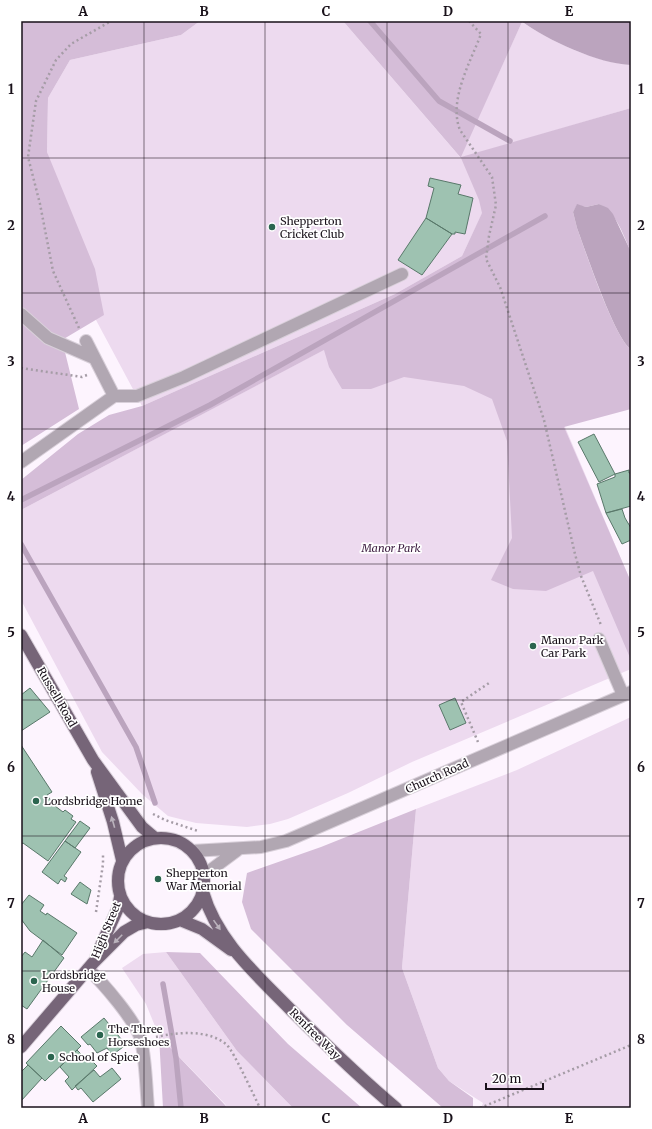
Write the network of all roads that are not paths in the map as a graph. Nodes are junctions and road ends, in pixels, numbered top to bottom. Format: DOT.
graph roads {
  1 [pos="402,274"];
  2 [pos="21,314"];
  3 [pos="86,341"];
  4 [pos="94,358"];
  5 [pos="114,396"];
  6 [pos="21,462"];
  7 [pos="21,635"];
  8 [pos="602,635"];
  9 [pos="627,694"];
  10 [pos="93,760"];
  11 [pos="155,838"];
  12 [pos="240,848"];
  13 [pos="192,851"];
  14 [pos="122,860"];
  15 [pos="204,875"];
  16 [pos="203,892"];
  17 [pos="120,897"];
  18 [pos="180,920"];
  19 [pos="148,922"];
  20 [pos="238,955"];
  21 [pos="90,966"];
  22 [pos="21,1047"];
  23 [pos="148,1108"];
  24 [pos="396,1108"];
  1 -- 5 [label="street"];
  2 -- 4 [label="street"];
  3 -- 4 [label="street"];
  4 -- 5 [label="street"];
  5 -- 6 [label="street"];
  7 -- 10 [label="main road, Russell Road"];
  8 -- 9 [label="street"];
  9 -- 12 [label="street, Church Road"];
  10 -- 11 [label="main road, Russell Road"];
  14 -- 10 [label="main road, Russell Road, one-way"];
  11 -- 13 [label="main road"];
  11 -- 14 [label="main road"];
  12 -- 13 [label="street, Church Road"];
  12 -- 15 [label="street"];
  13 -- 15 [label="main road"];
  14 -- 17 [label="main road"];
  15 -- 16 [label="main road"];
  16 -- 18 [label="main road"];
  16 -- 20 [label="main road, Renfree Way, one-way"];
  17 -- 19 [label="main road"];
  17 -- 21 [label="main road, High Street"];
  18 -- 19 [label="main road"];
  18 -- 20 [label="main road, Renfree Way"];
  19 -- 21 [label="main road, High Street, one-way"];
  20 -- 24 [label="main road, Renfree Way"];
  21 -- 22 [label="main road, High Street"];
  21 -- 23 [label="street"];
}
